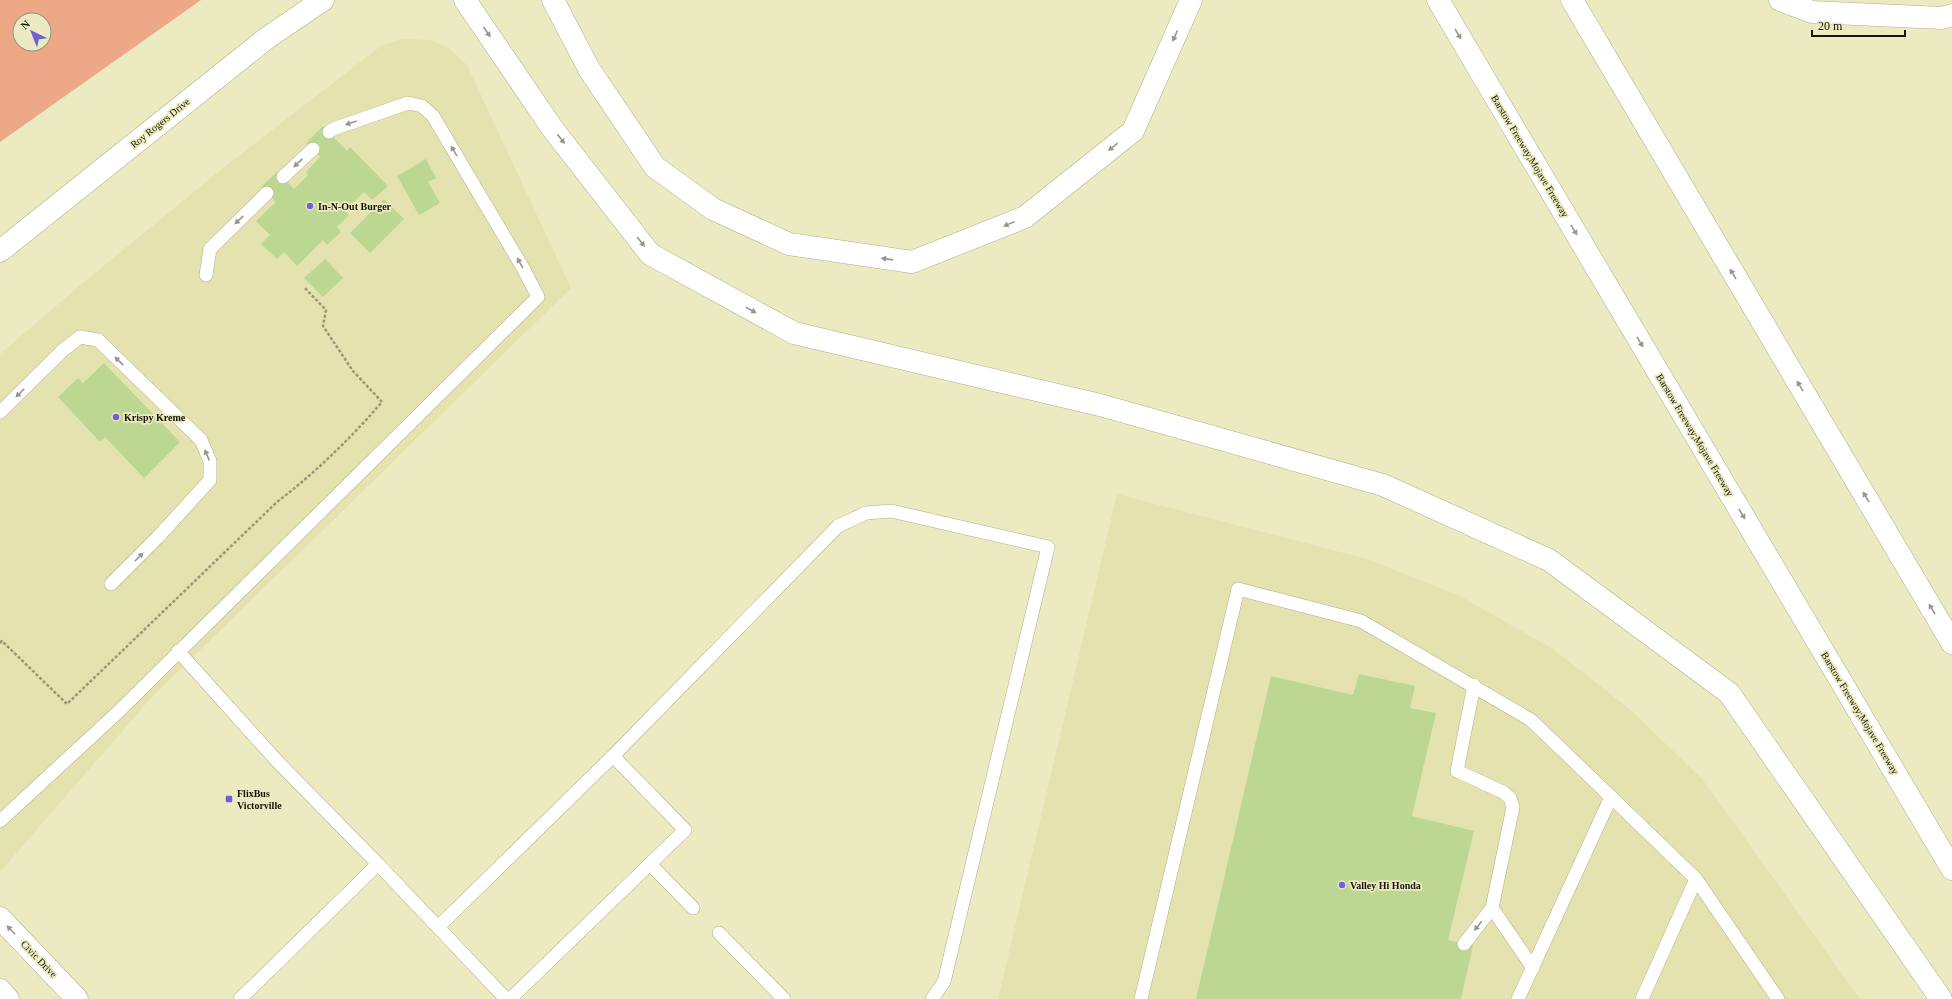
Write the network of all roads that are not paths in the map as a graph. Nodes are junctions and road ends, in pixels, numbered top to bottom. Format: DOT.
graph roads {
  1 [pos="323,0"];
  2 [pos="466,0"];
  3 [pos="553,0"];
  4 [pos="1191,0"];
  5 [pos="1438,0"];
  6 [pos="1572,0"];
  7 [pos="1780,0"];
  8 [pos="1952,15"];
  9 [pos="329,132"];
  10 [pos="312,149"];
  11 [pos="283,177"];
  12 [pos="267,193"];
  13 [pos="0,251"];
  14 [pos="206,275"];
  15 [pos="0,412"];
  16 [pos="111,584"];
  17 [pos="1952,643"];
  18 [pos="178,651"];
  19 [pos="1474,685"];
  20 [pos="613,756"];
  21 [pos="1612,797"];
  22 [pos="0,821"];
  23 [pos="378,864"];
  24 [pos="650,864"];
  25 [pos="1952,869"];
  26 [pos="1696,879"];
  27 [pos="693,908"];
  28 [pos="1492,908"];
  29 [pos="0,918"];
  30 [pos="438,927"];
  31 [pos="719,933"];
  32 [pos="1464,944"];
  33 [pos="1533,968"];
  34 [pos="0,990"];
  35 [pos="8,999"];
  36 [pos="77,999"];
  37 [pos="240,999"];
  38 [pos="506,999"];
  39 [pos="510,999"];
  40 [pos="784,999"];
  41 [pos="932,999"];
  42 [pos="1141,999"];
  43 [pos="1518,999"];
  44 [pos="1642,999"];
  45 [pos="1778,999"];
  46 [pos="1941,999"];
  1 -- 13 [label="main road, Roy Rogers Drive"];
  2 -- 46 [label="main road, one-way"];
  4 -- 3 [label="main road, one-way"];
  5 -- 25 [label="main road, Barstow Freeway;Mojave Freeway, one-way"];
  17 -- 6 [label="main road, one-way"];
  7 -- 8 [label="main road"];
  18 -- 9 [label="lane, one-way"];
  10 -- 11 [label="lane, one-way"];
  12 -- 14 [label="lane, one-way"];
  16 -- 15 [label="lane, one-way"];
  18 -- 22 [label="lane"];
  18 -- 23 [label="lane"];
  19 -- 21 [label="lane"];
  19 -- 28 [label="lane"];
  19 -- 42 [label="lane"];
  20 -- 24 [label="lane"];
  20 -- 30 [label="lane"];
  20 -- 41 [label="lane"];
  21 -- 26 [label="lane"];
  21 -- 33 [label="lane"];
  23 -- 30 [label="lane"];
  23 -- 37 [label="lane"];
  24 -- 27 [label="lane"];
  24 -- 39 [label="lane"];
  26 -- 44 [label="lane"];
  26 -- 45 [label="lane"];
  28 -- 32 [label="lane, one-way"];
  28 -- 33 [label="lane"];
  36 -- 29 [label="main road, Civic Drive, one-way"];
  30 -- 38 [label="lane"];
  31 -- 40 [label="lane"];
  33 -- 43 [label="lane"];
  34 -- 35 [label="main road"];
}
